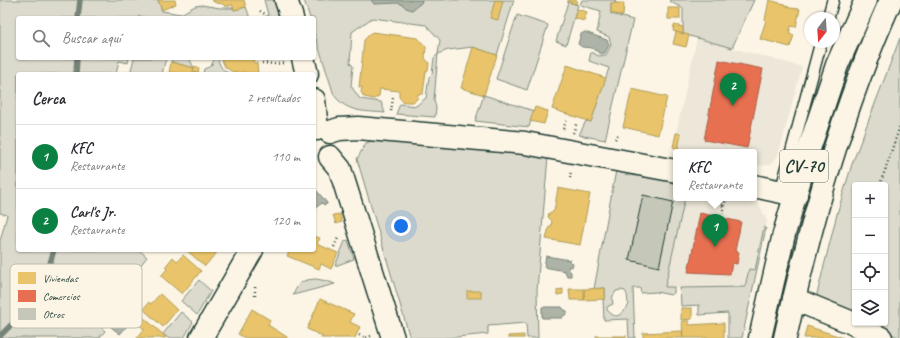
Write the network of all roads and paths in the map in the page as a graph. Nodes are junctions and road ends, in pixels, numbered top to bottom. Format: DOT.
graph roads {
  1 [pos="286,0"];
  2 [pos="833,0"];
  3 [pos="866,0"];
  4 [pos="891,0"];
  5 [pos="260,11"];
  6 [pos="830,12"];
  7 [pos="266,16"];
  8 [pos="291,16"];
  9 [pos="820,48"];
  10 [pos="304,60"];
  11 [pos="306,72"];
  12 [pos="316,109"];
  13 [pos="900,126"];
  14 [pos="321,130"];
  15 [pos="322,159"];
  16 [pos="673,170"];
  17 [pos="881,182"];
  18 [pos="757,187"];
  19 [pos="788,193"];
  20 [pos="722,201"];
  21 [pos="726,201"];
  22 [pos="725,206"];
  23 [pos="722,214"];
  24 [pos="251,252"];
  25 [pos="794,299"];
  26 [pos="201,338"];
  27 [pos="393,338"];
  28 [pos="760,338"];
  29 [pos="786,338"];
  30 [pos="881,338"];
  1 -- 8 [label="street"];
  2 -- 6 [label="lane"];
  3 -- 19 [label="street, CV-70"];
  4 -- 25 [label="street, CV-70"];
  5 -- 7 [label="path"];
  9 -- 19 [label="lane"];
  10 -- 11 [label="street"];
  12 -- 14 [label="street"];
  13 -- 17 [label="path"];
  14 -- 15 [label="street"];
  14 -- 16 [label="street"];
  15 -- 27 [label="street"];
  18 -- 19 [label="street"];
  19 -- 28 [label="street, CV-70"];
  20 -- 22 [label="path"];
  21 -- 22 [label="path"];
  22 -- 23 [label="path"];
  24 -- 26 [label="street"];
  25 -- 29 [label="street, CV-70"];
  25 -- 30 [label="street"];
}
